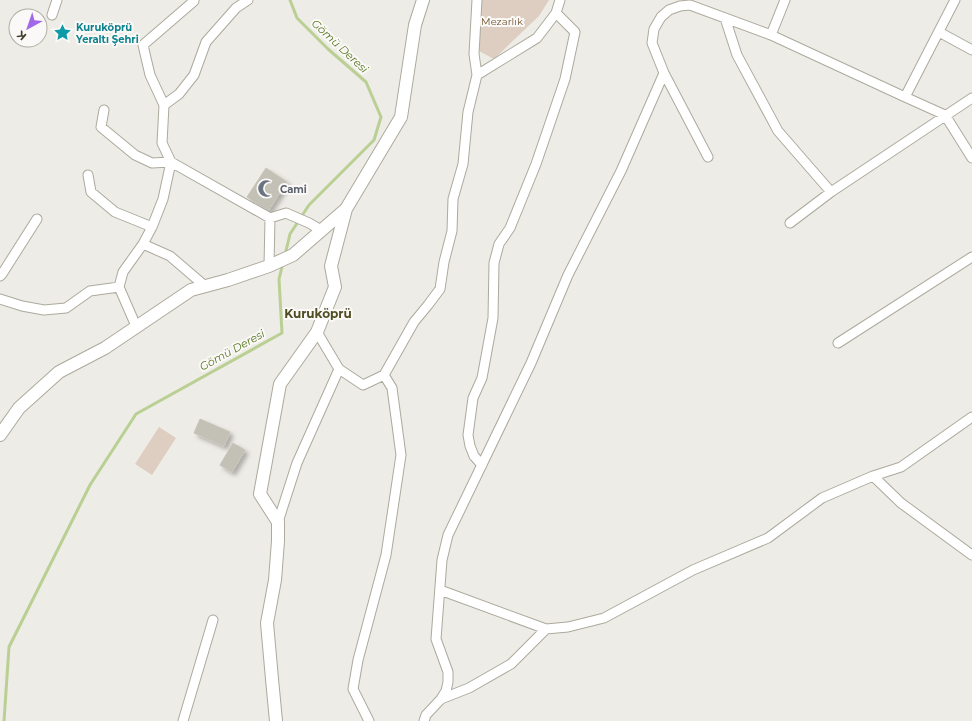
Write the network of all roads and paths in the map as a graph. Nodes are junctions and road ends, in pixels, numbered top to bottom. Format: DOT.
graph roads {
  1 [pos="57,0"];
  2 [pos="194,0"];
  3 [pos="248,0"];
  4 [pos="423,0"];
  5 [pos="477,0"];
  6 [pos="560,0"];
  7 [pos="785,0"];
  8 [pos="955,0"];
  9 [pos="556,13"];
  10 [pos="52,15"];
  11 [pos="725,18"];
  12 [pos="938,32"];
  13 [pos="771,35"];
  14 [pos="972,50"];
  15 [pos="664,73"];
  16 [pos="477,76"];
  17 [pos="905,97"];
  18 [pos="972,98"];
  19 [pos="164,105"];
  20 [pos="104,110"];
  21 [pos="945,115"];
  22 [pos="708,157"];
  23 [pos="972,158"];
  24 [pos="171,162"];
  25 [pos="88,175"];
  26 [pos="831,192"];
  27 [pos="346,209"];
  28 [pos="270,218"];
  29 [pos="37,219"];
  30 [pos="790,223"];
  31 [pos="152,227"];
  32 [pos="321,230"];
  33 [pos="143,244"];
  34 [pos="972,257"];
  35 [pos="269,266"];
  36 [pos="0,276"];
  37 [pos="204,286"];
  38 [pos="118,288"];
  39 [pos="0,299"];
  40 [pos="136,326"];
  41 [pos="316,332"];
  42 [pos="838,343"];
  43 [pos="339,369"];
  44 [pos="384,375"];
  45 [pos="972,417"];
  46 [pos="0,434"];
  47 [pos="482,465"];
  48 [pos="873,476"];
  49 [pos="278,522"];
  50 [pos="972,555"];
  51 [pos="440,590"];
  52 [pos="213,620"];
  53 [pos="546,629"];
  54 [pos="441,699"];
  55 [pos="183,721"];
  56 [pos="276,721"];
  57 [pos="369,721"];
  58 [pos="424,721"];
  1 -- 10 [label="street"];
  2 -- 19 [label="street"];
  3 -- 19 [label="street"];
  4 -- 27 [label="street"];
  5 -- 16 [label="street"];
  6 -- 9 [label="street"];
  7 -- 13 [label="street"];
  8 -- 12 [label="street"];
  9 -- 16 [label="street"];
  9 -- 47 [label="street"];
  11 -- 13 [label="street"];
  11 -- 15 [label="street"];
  11 -- 26 [label="street"];
  12 -- 14 [label="street"];
  12 -- 17 [label="street"];
  13 -- 17 [label="street"];
  15 -- 22 [label="street"];
  15 -- 47 [label="street"];
  16 -- 44 [label="street"];
  17 -- 21 [label="street"];
  18 -- 21 [label="street"];
  19 -- 24 [label="street"];
  20 -- 24 [label="street"];
  21 -- 23 [label="street"];
  21 -- 26 [label="street"];
  24 -- 28 [label="street"];
  24 -- 31 [label="street"];
  25 -- 31 [label="street"];
  26 -- 30 [label="street"];
  27 -- 32 [label="street"];
  27 -- 41 [label="street"];
  28 -- 32 [label="street"];
  28 -- 35 [label="street"];
  29 -- 36 [label="street"];
  31 -- 33 [label="street"];
  32 -- 35 [label="street"];
  33 -- 37 [label="street"];
  33 -- 38 [label="street"];
  34 -- 42 [label="street"];
  35 -- 37 [label="street"];
  37 -- 40 [label="street"];
  38 -- 39 [label="street"];
  38 -- 40 [label="street"];
  40 -- 46 [label="street"];
  41 -- 43 [label="street"];
  41 -- 49 [label="street"];
  43 -- 44 [label="street"];
  43 -- 49 [label="street"];
  44 -- 57 [label="street"];
  45 -- 48 [label="street"];
  47 -- 51 [label="street"];
  48 -- 50 [label="street"];
  48 -- 53 [label="street"];
  49 -- 56 [label="street"];
  51 -- 53 [label="street"];
  51 -- 54 [label="street"];
  52 -- 55 [label="street"];
  53 -- 54 [label="street"];
  54 -- 58 [label="street"];
}
